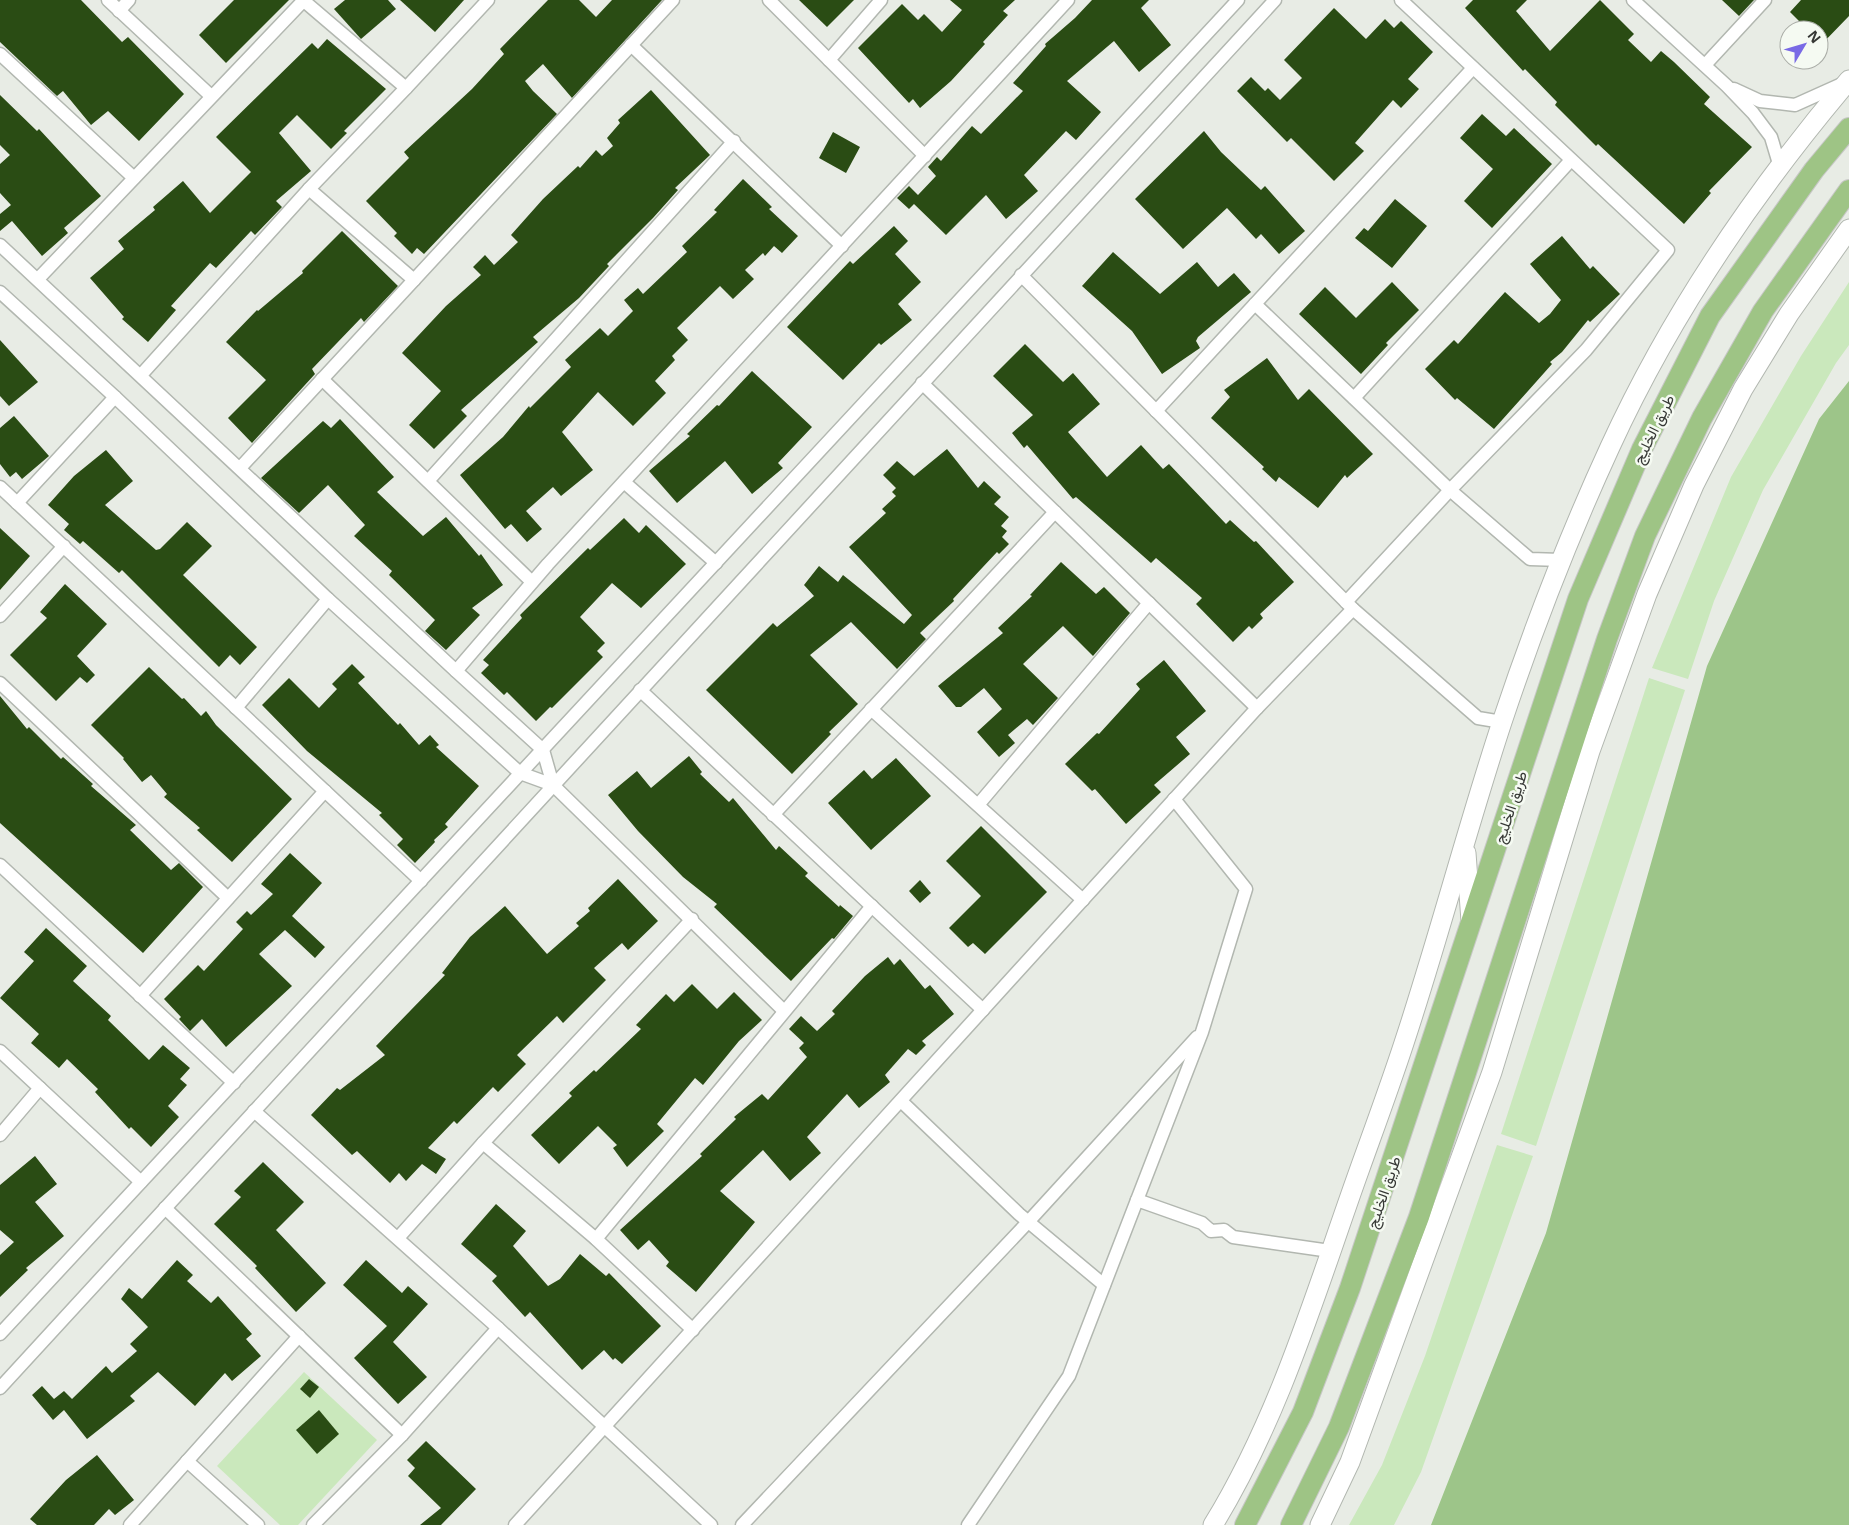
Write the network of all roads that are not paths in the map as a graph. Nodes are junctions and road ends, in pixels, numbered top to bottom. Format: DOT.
graph roads {
  1 [pos="108,0"];
  2 [pos="129,0"];
  3 [pos="304,0"];
  4 [pos="488,0"];
  5 [pos="673,0"];
  6 [pos="769,0"];
  7 [pos="881,0"];
  8 [pos="1068,0"];
  9 [pos="1238,0"];
  10 [pos="1276,0"];
  11 [pos="1401,0"];
  12 [pos="1633,0"];
  13 [pos="1765,0"];
  14 [pos="119,11"];
  15 [pos="632,45"];
  16 [pos="0,54"];
  17 [pos="829,60"];
  18 [pos="1705,66"];
  19 [pos="1473,68"];
  20 [pos="1848,81"];
  21 [pos="1728,86"];
  22 [pos="406,88"];
  23 [pos="211,96"];
  24 [pos="1849,128"];
  25 [pos="734,141"];
  26 [pos="925,156"];
  27 [pos="1571,160"];
  28 [pos="1780,167"];
  29 [pos="134,178"];
  30 [pos="309,189"];
  31 [pos="1849,190"];
  32 [pos="1849,229"];
  33 [pos="0,245"];
  34 [pos="842,246"];
  35 [pos="1021,275"];
  36 [pos="38,280"];
  37 [pos="414,280"];
  38 [pos="0,292"];
  39 [pos="1255,304"];
  40 [pos="141,376"];
  41 [pos="322,379"];
  42 [pos="922,382"];
  43 [pos="115,397"];
  44 [pos="1354,398"];
  45 [pos="1156,410"];
  46 [pos="240,468"];
  47 [pos="428,480"];
  48 [pos="624,482"];
  49 [pos="0,486"];
  50 [pos="1450,490"];
  51 [pos="17,503"];
  52 [pos="1055,512"];
  53 [pos="64,546"];
  54 [pos="1561,560"];
  55 [pos="716,562"];
  56 [pos="532,582"];
  57 [pos="328,599"];
  58 [pos="1149,603"];
  59 [pos="1350,605"];
  60 [pos="0,616"];
  61 [pos="456,671"];
  62 [pos="0,683"];
  63 [pos="640,690"];
  64 [pos="236,708"];
  65 [pos="1257,708"];
  66 [pos="871,709"];
  67 [pos="1502,722"];
  68 [pos="543,750"];
  69 [pos="520,773"];
  70 [pos="553,785"];
  71 [pos="325,791"];
  72 [pos="1174,799"];
  73 [pos="978,805"];
  74 [pos="774,814"];
  75 [pos="1466,842"];
  76 [pos="0,865"];
  77 [pos="421,881"];
  78 [pos="228,898"];
  79 [pos="1083,900"];
  80 [pos="872,906"];
  81 [pos="692,920"];
  82 [pos="1471,925"];
  83 [pos="140,996"];
  84 [pos="983,1010"];
  85 [pos="784,1011"];
  86 [pos="1202,1032"];
  87 [pos="0,1051"];
  88 [pos="234,1082"];
  89 [pos="40,1088"];
  90 [pos="901,1101"];
  91 [pos="254,1111"];
  92 [pos="0,1135"];
  93 [pos="483,1143"];
  94 [pos="141,1182"];
  95 [pos="1137,1200"];
  96 [pos="165,1208"];
  97 [pos="1028,1222"];
  98 [pos="398,1238"];
  99 [pos="596,1239"];
  100 [pos="1330,1251"];
  101 [pos="1104,1285"];
  102 [pos="498,1328"];
  103 [pos="693,1330"];
  104 [pos="0,1334"];
  105 [pos="299,1336"];
  106 [pos="0,1388"];
  107 [pos="604,1426"];
  108 [pos="402,1435"];
  109 [pos="187,1461"];
  110 [pos="130,1525"];
  111 [pos="258,1525"];
  112 [pos="313,1525"];
  113 [pos="515,1525"];
  114 [pos="710,1525"];
  115 [pos="742,1525"];
  116 [pos="968,1525"];
  117 [pos="1213,1525"];
  118 [pos="1245,1525"];
  119 [pos="1291,1525"];
  120 [pos="1320,1525"];
  1 -- 14 [label="street"];
  2 -- 14 [label="street"];
  3 -- 22 [label="street"];
  3 -- 23 [label="street"];
  4 -- 22 [label="street"];
  5 -- 15 [label="street"];
  6 -- 17 [label="street"];
  7 -- 17 [label="street"];
  8 -- 26 [label="street"];
  9 -- 55 [label="street"];
  10 -- 35 [label="street"];
  11 -- 19 [label="street"];
  12 -- 18 [label="street"];
  13 -- 18 [label="street"];
  14 -- 23 [label="street"];
  15 -- 25 [label="street"];
  15 -- 37 [label="street"];
  16 -- 29 [label="street"];
  17 -- 26 [label="street"];
  18 -- 21 [label="street"];
  19 -- 27 [label="street"];
  19 -- 39 [label="street"];
  20 -- 21 [label="street"];
  20 -- 28 [label="main road"];
  21 -- 28 [label="street"];
  22 -- 30 [label="street"];
  23 -- 29 [label="street"];
  24 -- 82 [label="main road, طريق الخليج"];
  25 -- 34 [label="street"];
  25 -- 47 [label="street"];
  26 -- 34 [label="street"];
  27 -- 44 [label="street"];
  27 -- 50 [label="street"];
  28 -- 54 [label="main road"];
  29 -- 36 [label="street"];
  30 -- 37 [label="street"];
  30 -- 40 [label="street"];
  31 -- 119 [label="main road"];
  32 -- 120 [label="main road"];
  33 -- 36 [label="street"];
  34 -- 48 [label="street"];
  35 -- 42 [label="street"];
  35 -- 45 [label="street"];
  36 -- 40 [label="street"];
  37 -- 41 [label="street"];
  38 -- 43 [label="street"];
  39 -- 44 [label="street"];
  39 -- 45 [label="street"];
  40 -- 46 [label="street"];
  41 -- 46 [label="street"];
  41 -- 47 [label="street"];
  42 -- 52 [label="street"];
  42 -- 63 [label="street"];
  43 -- 51 [label="street"];
  43 -- 57 [label="street"];
  44 -- 50 [label="street"];
  45 -- 59 [label="street"];
  46 -- 61 [label="street"];
  47 -- 56 [label="street"];
  48 -- 55 [label="street"];
  48 -- 56 [label="street"];
  49 -- 51 [label="street"];
  50 -- 54 [label="street"];
  50 -- 59 [label="street"];
  51 -- 53 [label="street"];
  52 -- 58 [label="street"];
  52 -- 66 [label="street"];
  53 -- 60 [label="street"];
  53 -- 64 [label="street"];
  54 -- 67 [label="main road"];
  55 -- 68 [label="street"];
  56 -- 61 [label="street"];
  57 -- 64 [label="street"];
  57 -- 69 [label="street"];
  58 -- 65 [label="street"];
  58 -- 73 [label="street"];
  59 -- 65 [label="street"];
  59 -- 67 [label="street"];
  61 -- 68 [label="street"];
  62 -- 78 [label="street"];
  63 -- 70 [label="street"];
  63 -- 74 [label="street"];
  64 -- 71 [label="street"];
  65 -- 72 [label="street"];
  66 -- 73 [label="street"];
  66 -- 74 [label="street"];
  67 -- 75 [label="main road"];
  68 -- 69 [label="street"];
  68 -- 70 [label="street"];
  69 -- 70 [label="street"];
  69 -- 77 [label="street"];
  70 -- 81 [label="street"];
  70 -- 91 [label="street"];
  71 -- 77 [label="street"];
  71 -- 78 [label="street"];
  72 -- 79 [label="street"];
  72 -- 86 [label="street"];
  73 -- 79 [label="street"];
  74 -- 80 [label="street"];
  75 -- 82 [label="main road"];
  75 -- 100 [label="main road"];
  76 -- 83 [label="street"];
  77 -- 88 [label="street"];
  78 -- 83 [label="street"];
  79 -- 84 [label="street"];
  80 -- 84 [label="street"];
  80 -- 85 [label="street"];
  81 -- 85 [label="street"];
  81 -- 93 [label="street"];
  82 -- 118 [label="main road, طريق الخليج"];
  83 -- 88 [label="street"];
  84 -- 90 [label="street"];
  85 -- 99 [label="street"];
  86 -- 95 [label="street"];
  86 -- 97 [label="street"];
  87 -- 89 [label="street"];
  88 -- 94 [label="street"];
  89 -- 92 [label="street"];
  89 -- 94 [label="street"];
  90 -- 97 [label="street"];
  90 -- 103 [label="street"];
  91 -- 96 [label="street"];
  91 -- 98 [label="street"];
  93 -- 98 [label="street"];
  93 -- 99 [label="street"];
  94 -- 104 [label="street"];
  95 -- 100 [label="street"];
  95 -- 101 [label="street"];
  96 -- 105 [label="street"];
  96 -- 106 [label="street"];
  97 -- 101 [label="street"];
  97 -- 115 [label="street"];
  98 -- 102 [label="street"];
  99 -- 103 [label="street"];
  100 -- 117 [label="main road"];
  101 -- 116 [label="street"];
  102 -- 107 [label="street"];
  102 -- 108 [label="street"];
  103 -- 107 [label="street"];
  105 -- 108 [label="street"];
  105 -- 109 [label="street"];
  107 -- 113 [label="street"];
  107 -- 114 [label="street"];
  108 -- 112 [label="street"];
  109 -- 110 [label="street"];
  109 -- 111 [label="street"];
}
